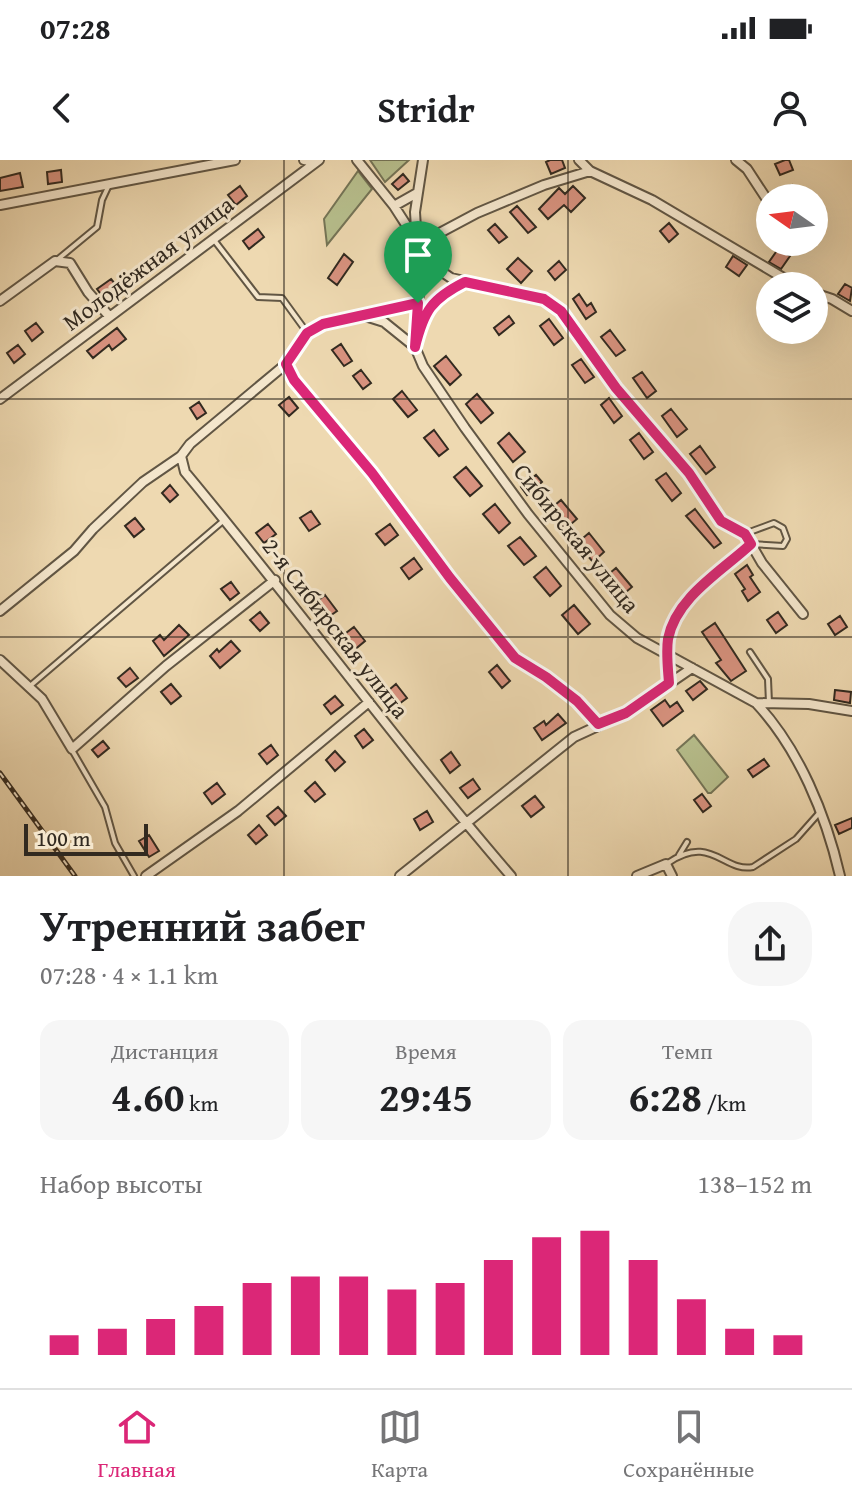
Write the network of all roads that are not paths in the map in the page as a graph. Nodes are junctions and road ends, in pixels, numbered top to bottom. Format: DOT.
graph roads {
  1 [pos="235,160"];
  2 [pos="304,160"];
  3 [pos="357,160"];
  4 [pos="423,160"];
  5 [pos="579,160"];
  6 [pos="736,160"];
  7 [pos="318,161"];
  8 [pos="590,171"];
  9 [pos="109,184"];
  10 [pos="757,184"];
  11 [pos="417,193"];
  12 [pos="0,205"];
  13 [pos="394,206"];
  14 [pos="214,240"];
  15 [pos="417,245"];
  16 [pos="55,261"];
  17 [pos="773,272"];
  18 [pos="465,282"];
  19 [pos="828,298"];
  20 [pos="0,301"];
  21 [pos="418,303"];
  22 [pos="852,311"];
  23 [pos="109,316"];
  24 [pos="365,316"];
  25 [pos="307,333"];
  26 [pos="415,347"];
  27 [pos="286,364"];
  28 [pos="0,399"];
  29 [pos="181,456"];
  30 [pos="225,519"];
  31 [pos="745,534"];
  32 [pos="751,544"];
  33 [pos="275,580"];
  34 [pos="0,611"];
  35 [pos="803,614"];
  36 [pos="750,652"];
  37 [pos="667,654"];
  38 [pos="0,660"];
  39 [pos="692,668"];
  40 [pos="669,683"];
  41 [pos="30,686"];
  42 [pos="369,702"];
  43 [pos="756,703"];
  44 [pos="769,703"];
  45 [pos="852,711"];
  46 [pos="598,724"];
  47 [pos="72,749"];
  48 [pos="820,812"];
  49 [pos="465,822"];
  50 [pos="687,842"];
  51 [pos="679,855"];
  52 [pos="666,864"];
  53 [pos="134,876"];
  54 [pos="146,876"];
  55 [pos="400,876"];
  56 [pos="511,876"];
  57 [pos="637,876"];
  58 [pos="672,876"];
  59 [pos="840,876"];
  1 -- 9 [label="street"];
  2 -- 7 [label="street"];
  3 -- 13 [label="street"];
  4 -- 11 [label="street"];
  5 -- 8 [label="street"];
  6 -- 10 [label="street"];
  7 -- 14 [label="street, Молодёжная улица"];
  8 -- 15 [label="street"];
  8 -- 17 [label="street"];
  9 -- 12 [label="street"];
  9 -- 16 [label="lane"];
  11 -- 13 [label="street"];
  11 -- 15 [label="street"];
  13 -- 15 [label="street"];
  14 -- 23 [label="street, Молодёжная улица"];
  14 -- 25 [label="lane"];
  15 -- 18 [label="street"];
  15 -- 21 [label="street"];
  16 -- 20 [label="street"];
  16 -- 23 [label="street"];
  18 -- 26 [label="street"];
  18 -- 31 [label="street"];
  19 -- 22 [label="street"];
  21 -- 24 [label="street"];
  21 -- 26 [label="street"];
  23 -- 28 [label="street, Молодёжная улица"];
  24 -- 25 [label="street"];
  24 -- 26 [label="street"];
  25 -- 27 [label="street"];
  26 -- 37 [label="street, Сибирская улица"];
  27 -- 29 [label="street"];
  27 -- 46 [label="street"];
  29 -- 30 [label="street, 2-я Сибирская улица"];
  29 -- 34 [label="street"];
  30 -- 33 [label="street, 2-я Сибирская улица"];
  30 -- 41 [label="lane"];
  31 -- 32 [label="street"];
  31 -- 32 [label="lane"];
  32 -- 35 [label="street"];
  32 -- 37 [label="street"];
  33 -- 42 [label="street, 2-я Сибирская улица"];
  33 -- 47 [label="street"];
  36 -- 44 [label="lane"];
  37 -- 39 [label="street, Сибирская улица"];
  37 -- 40 [label="street"];
  38 -- 41 [label="street"];
  39 -- 40 [label="street"];
  39 -- 43 [label="street, Сибирская улица"];
  40 -- 46 [label="street"];
  41 -- 47 [label="street"];
  42 -- 49 [label="street, 2-я Сибирская улица"];
  42 -- 54 [label="street"];
  43 -- 44 [label="street, Сибирская улица"];
  43 -- 48 [label="street"];
  44 -- 45 [label="street, Сибирская улица"];
  46 -- 49 [label="street"];
  47 -- 53 [label="lane"];
  48 -- 51 [label="lane"];
  48 -- 59 [label="street"];
  49 -- 55 [label="street"];
  49 -- 56 [label="street, 2-я Сибирская улица"];
  50 -- 51 [label="lane"];
  51 -- 52 [label="lane"];
  52 -- 57 [label="street"];
  52 -- 58 [label="street"];
}
